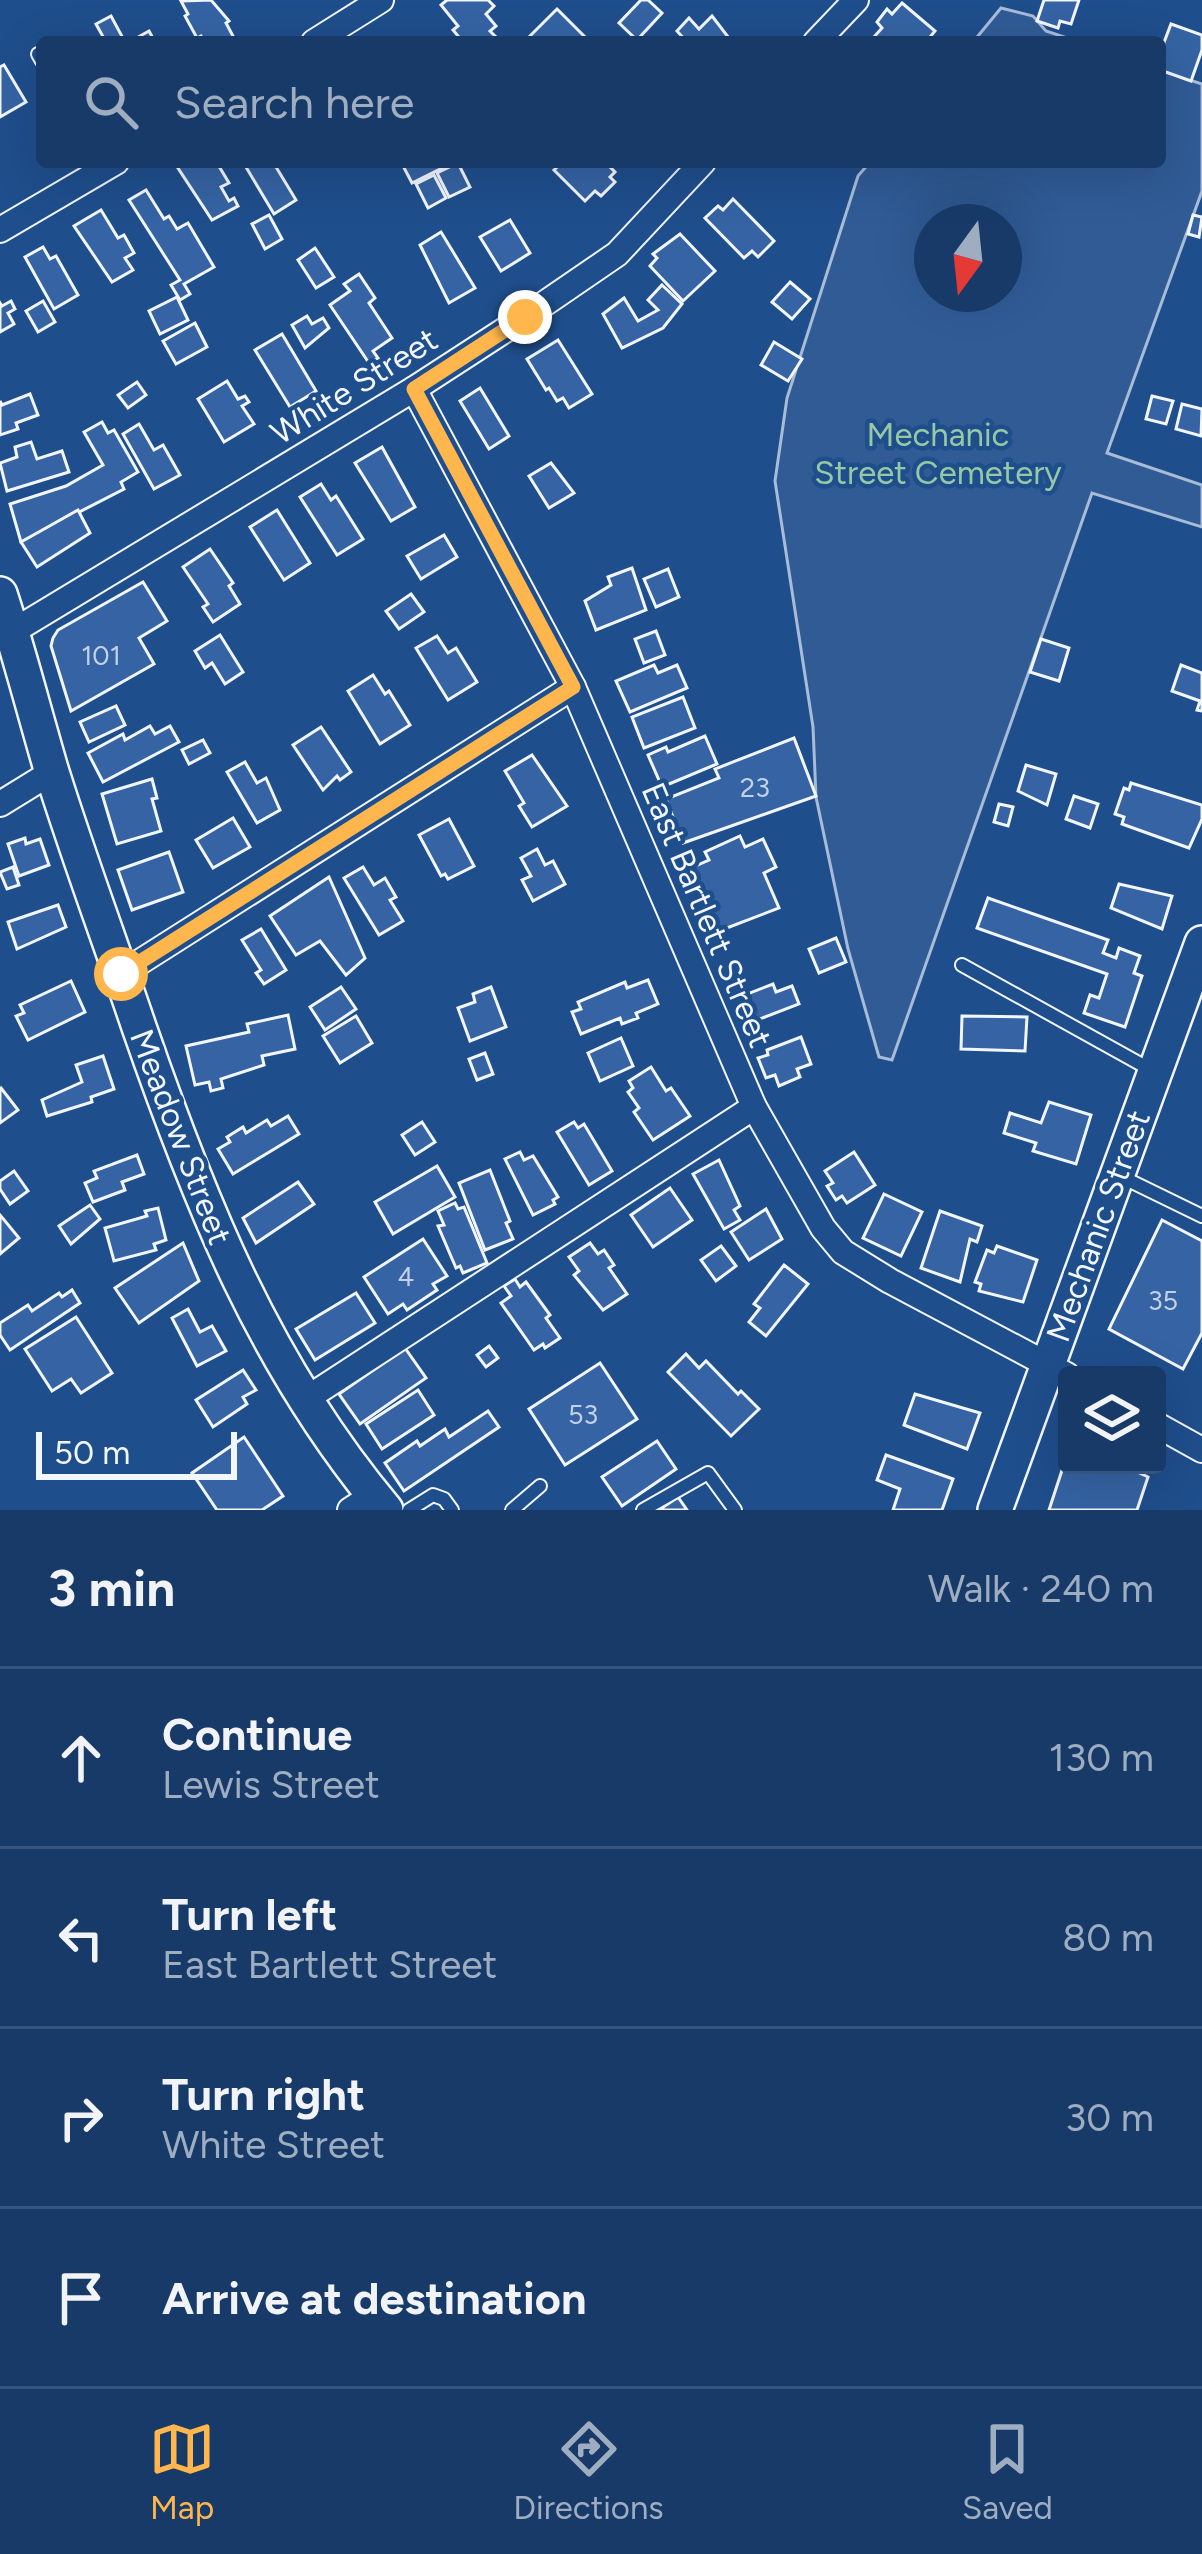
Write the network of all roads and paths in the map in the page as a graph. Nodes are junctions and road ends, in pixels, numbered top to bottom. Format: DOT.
graph roads {
  1 [pos="381,0"];
  2 [pos="856,0"];
  3 [pos="324,36"];
  4 [pos="822,36"];
  5 [pos="103,168"];
  6 [pos="697,168"];
  7 [pos="0,230"];
  8 [pos="414,389"];
  9 [pos="0,594"];
  10 [pos="12,632"];
  11 [pos="573,687"];
  12 [pos="52,772"];
  13 [pos="0,804"];
  14 [pos="1198,964"];
  15 [pos="962,965"];
  16 [pos="121,974"];
  17 [pos="1154,1072"];
  18 [pos="754,1108"];
  19 [pos="1117,1174"];
  20 [pos="1202,1216"];
  21 [pos="1059,1366"];
  22 [pos="1058,1370"];
  23 [pos="303,1400"];
  24 [pos="1166,1430"];
  25 [pos="1202,1450"];
  26 [pos="540,1486"];
  27 [pos="370,1505"];
  28 [pos="409,1510"];
  29 [pos="452,1510"];
  30 [pos="512,1510"];
  31 [pos="643,1510"];
  32 [pos="735,1510"];
  33 [pos="995,1510"];
  1 -- 3 [label="street"];
  2 -- 4 [label="street"];
  5 -- 7 [label="street"];
  6 -- 8 [label="street, White Street"];
  8 -- 10 [label="street, White Street"];
  8 -- 11 [label="street, East Bartlett Street"];
  9 -- 10 [label="street, Meadow Street"];
  10 -- 12 [label="street, Meadow Street"];
  11 -- 16 [label="street"];
  11 -- 18 [label="street, East Bartlett Street"];
  12 -- 13 [label="street"];
  12 -- 16 [label="street, Meadow Street"];
  14 -- 17 [label="street, Mechanic Street"];
  15 -- 17 [label="lane"];
  16 -- 23 [label="street, Meadow Street"];
  17 -- 19 [label="street, Mechanic Street"];
  18 -- 22 [label="street, East Bartlett Street"];
  18 -- 23 [label="street"];
  19 -- 20 [label="lane"];
  19 -- 21 [label="street, Mechanic Street"];
  22 -- 33 [label="street, Mechanic Street"];
  23 -- 27 [label="street, Meadow Street"];
  24 -- 25 [label="street"];
  26 -- 30 [label="lane"];
  28 -- 29 [label="lane"];
  31 -- 32 [label="lane"];
}
